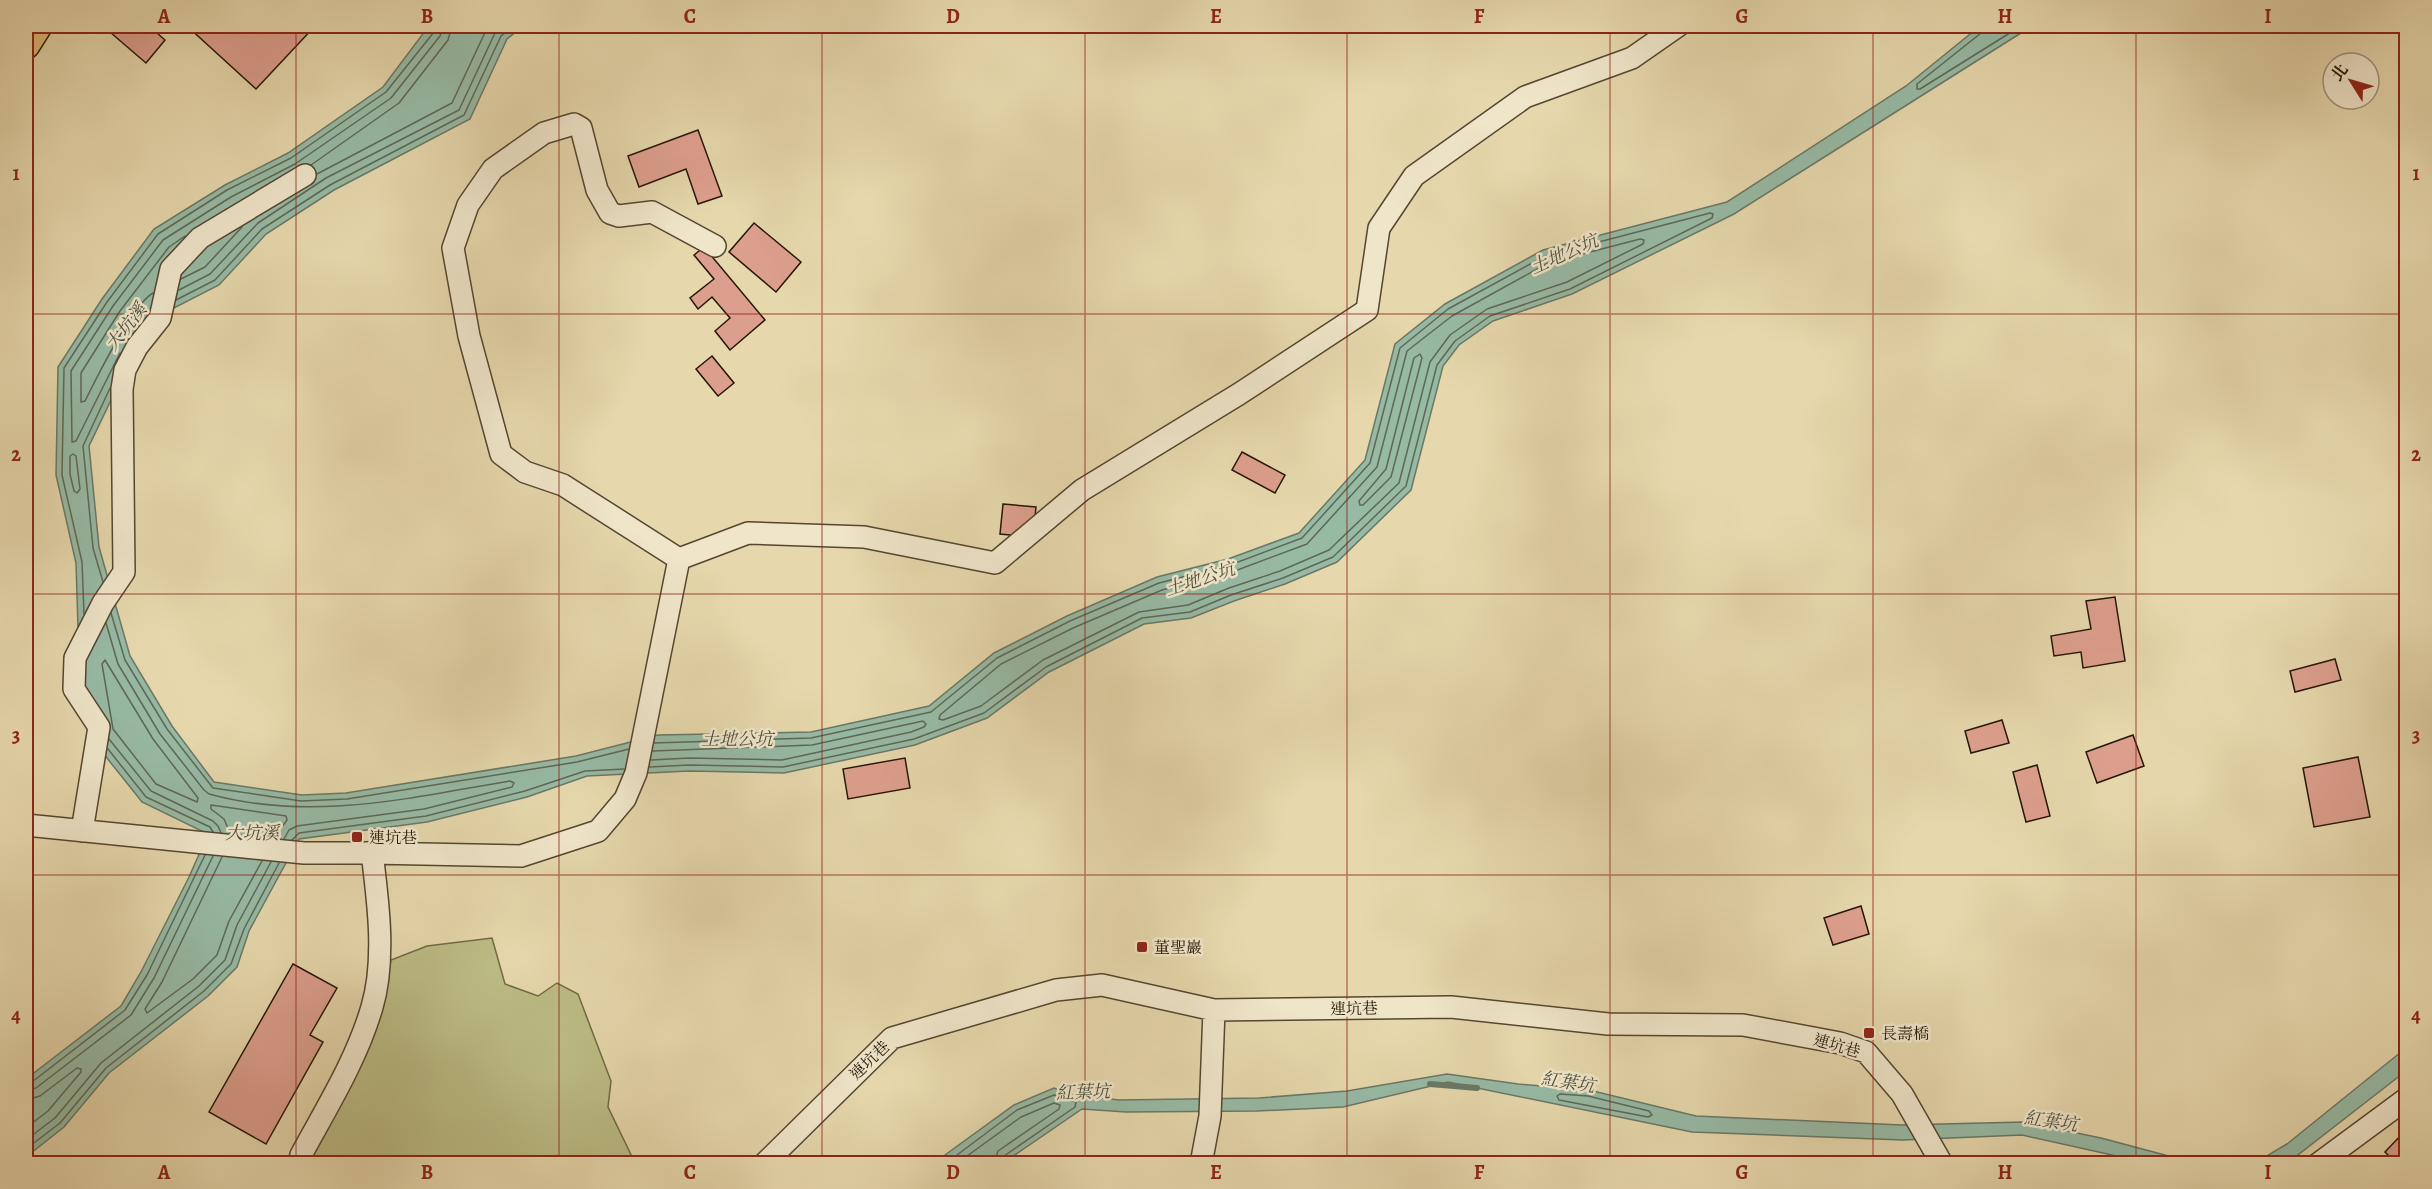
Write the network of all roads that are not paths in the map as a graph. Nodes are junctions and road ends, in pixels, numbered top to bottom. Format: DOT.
graph roads {
  1 [pos="38,26"];
  2 [pos="1678,26"];
  3 [pos="26,45"];
  4 [pos="305,175"];
  5 [pos="715,246"];
  6 [pos="679,559"];
  7 [pos="26,825"];
  8 [pos="82,831"];
  9 [pos="372,853"];
  10 [pos="1214,1010"];
  11 [pos="2406,1099"];
  12 [pos="1939,1157"];
  13 [pos="299,1164"];
  14 [pos="764,1164"];
  15 [pos="1202,1164"];
  16 [pos="2318,1164"];
  1 -- 3 [label="main road"];
  2 -- 6 [label="street"];
  4 -- 8 [label="street"];
  5 -- 6 [label="street"];
  6 -- 9 [label="street"];
  7 -- 8 [label="street"];
  8 -- 9 [label="street"];
  9 -- 13 [label="street"];
  10 -- 12 [label="street, 連坑巷"];
  10 -- 14 [label="street, 連坑巷"];
  10 -- 15 [label="street"];
  11 -- 16 [label="street"];
}
